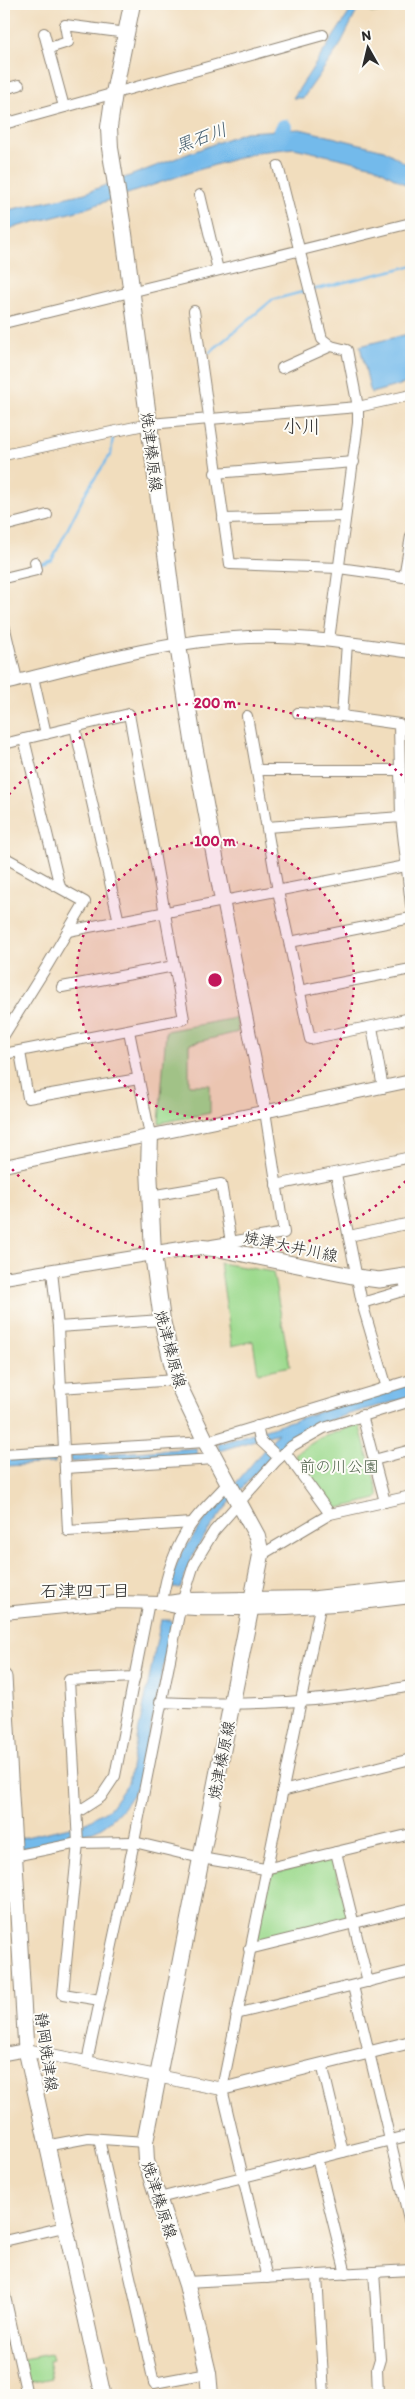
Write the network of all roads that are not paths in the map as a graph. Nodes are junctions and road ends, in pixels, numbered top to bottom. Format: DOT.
graph roads {
  1 [pos="132,4"];
  2 [pos="44,33"];
  3 [pos="128,33"];
  4 [pos="323,35"];
  5 [pos="49,48"];
  6 [pos="19,85"];
  7 [pos="4,89"];
  8 [pos="114,93"];
  9 [pos="64,107"];
  10 [pos="4,124"];
  11 [pos="278,166"];
  12 [pos="200,195"];
  13 [pos="411,223"];
  14 [pos="299,250"];
  15 [pos="218,270"];
  16 [pos="131,292"];
  17 [pos="194,311"];
  18 [pos="4,323"];
  19 [pos="331,346"];
  20 [pos="282,368"];
  21 [pos="411,395"];
  22 [pos="358,406"];
  23 [pos="208,419"];
  24 [pos="149,424"];
  25 [pos="4,455"];
  26 [pos="354,462"];
  27 [pos="215,473"];
  28 [pos="47,516"];
  29 [pos="346,516"];
  30 [pos="223,518"];
  31 [pos="4,526"];
  32 [pos="411,536"];
  33 [pos="35,565"];
  34 [pos="339,568"];
  35 [pos="408,577"];
  36 [pos="4,578"];
  37 [pos="4,625"];
  38 [pos="329,640"];
  39 [pos="347,643"];
  40 [pos="178,644"];
  41 [pos="411,652"];
  42 [pos="33,677"];
  43 [pos="18,680"];
  44 [pos="4,684"];
  45 [pos="298,713"];
  46 [pos="247,716"];
  47 [pos="342,716"];
  48 [pos="75,727"];
  49 [pos="46,734"];
  50 [pos="24,739"];
  51 [pos="4,744"];
  52 [pos="257,770"];
  53 [pos="400,770"];
  54 [pos="401,817"];
  55 [pos="267,827"];
  56 [pos="4,857"];
  57 [pos="408,865"];
  58 [pos="60,887"];
  59 [pos="278,891"];
  60 [pos="223,900"];
  61 [pos="411,905"];
  62 [pos="166,912"];
  63 [pos="411,918"];
  64 [pos="118,922"];
  65 [pos="68,931"];
  66 [pos="290,942"];
  67 [pos="174,966"];
  68 [pos="411,969"];
  69 [pos="62,987"];
  70 [pos="299,991"];
  71 [pos="411,1018"];
  72 [pos="372,1027"];
  73 [pos="129,1031"];
  74 [pos="4,1035"];
  75 [pos="20,1052"];
  76 [pos="4,1054"];
  77 [pos="138,1079"];
  78 [pos="411,1081"];
  79 [pos="383,1088"];
  80 [pos="265,1111"];
  81 [pos="150,1135"];
  82 [pos="411,1157"];
  83 [pos="4,1166"];
  84 [pos="336,1174"];
  85 [pos="276,1185"];
  86 [pos="150,1196"];
  87 [pos="411,1223"];
  88 [pos="349,1236"];
  89 [pos="231,1242"];
  90 [pos="196,1247"];
  91 [pos="153,1254"];
  92 [pos="52,1271"];
  93 [pos="357,1277"];
  94 [pos="4,1278"];
  95 [pos="410,1289"];
  96 [pos="362,1303"];
  97 [pos="162,1320"];
  98 [pos="58,1327"];
  99 [pos="176,1380"];
  100 [pos="411,1380"];
  101 [pos="60,1388"];
  102 [pos="387,1388"];
  103 [pos="411,1401"];
  104 [pos="362,1415"];
  105 [pos="260,1435"];
  106 [pos="210,1450"];
  107 [pos="411,1450"];
  108 [pos="64,1451"];
  109 [pos="4,1454"];
  110 [pos="280,1456"];
  111 [pos="374,1460"];
  112 [pos="65,1468"];
  113 [pos="234,1493"];
  114 [pos="411,1496"];
  115 [pos="385,1502"];
  116 [pos="330,1514"];
  117 [pos="192,1523"];
  118 [pos="261,1555"];
  119 [pos="411,1587"];
  120 [pos="411,1597"];
  121 [pos="156,1602"];
  122 [pos="182,1604"];
  123 [pos="253,1604"];
  124 [pos="320,1607"];
  125 [pos="4,1613"];
  126 [pos="4,1677"];
  127 [pos="135,1677"];
  128 [pos="411,1686"];
  129 [pos="160,1702"];
  130 [pos="300,1702"];
  131 [pos="232,1705"];
  132 [pos="411,1759"];
  133 [pos="282,1791"];
  134 [pos="76,1813"];
  135 [pos="411,1834"];
  136 [pos="78,1840"];
  137 [pos="134,1842"];
  138 [pos="10,1851"];
  139 [pos="336,1852"];
  140 [pos="201,1858"];
  141 [pos="265,1869"];
  142 [pos="411,1909"];
  143 [pos="354,1923"];
  144 [pos="249,1949"];
  145 [pos="411,1971"];
  146 [pos="368,1982"];
  147 [pos="353,1986"];
  148 [pos="100,2000"];
  149 [pos="236,2014"];
  150 [pos="411,2042"];
  151 [pos="26,2050"];
  152 [pos="370,2052"];
  153 [pos="4,2054"];
  154 [pos="87,2062"];
  155 [pos="322,2064"];
  156 [pos="157,2076"];
  157 [pos="222,2089"];
  158 [pos="411,2135"];
  159 [pos="99,2139"];
  160 [pos="390,2140"];
  161 [pos="145,2142"];
  162 [pos="45,2146"];
  163 [pos="343,2152"];
  164 [pos="317,2158"];
  165 [pos="242,2177"];
  166 [pos="160,2198"];
  167 [pos="410,2213"];
  168 [pos="411,2227"];
  169 [pos="64,2228"];
  170 [pos="4,2241"];
  171 [pos="411,2270"];
  172 [pos="374,2272"];
  173 [pos="346,2274"];
  174 [pos="317,2276"];
  175 [pos="267,2278"];
  176 [pos="186,2282"];
  177 [pos="4,2292"];
  178 [pos="6,2312"];
  179 [pos="208,2373"];
  180 [pos="28,2395"];
  181 [pos="103,2395"];
  182 [pos="210,2395"];
  183 [pos="324,2395"];
  184 [pos="378,2395"];
  1 -- 3 [label="main road, 焼津榛原線"];
  2 -- 5 [label="street"];
  3 -- 5 [label="street"];
  3 -- 8 [label="main road, 焼津榛原線"];
  4 -- 8 [label="street"];
  5 -- 9 [label="street"];
  6 -- 7 [label="street"];
  8 -- 9 [label="street"];
  8 -- 16 [label="main road, 焼津榛原線"];
  9 -- 10 [label="street"];
  11 -- 14 [label="street"];
  12 -- 15 [label="street"];
  13 -- 14 [label="street"];
  14 -- 15 [label="street"];
  14 -- 19 [label="street"];
  15 -- 16 [label="street"];
  16 -- 18 [label="street"];
  16 -- 24 [label="main road, 焼津榛原線"];
  17 -- 23 [label="street"];
  19 -- 20 [label="street"];
  19 -- 22 [label="street"];
  21 -- 22 [label="street"];
  22 -- 23 [label="street"];
  22 -- 26 [label="street"];
  23 -- 24 [label="street"];
  23 -- 27 [label="street"];
  24 -- 25 [label="street"];
  24 -- 40 [label="main road, 焼津榛原線"];
  26 -- 27 [label="street"];
  26 -- 29 [label="street"];
  27 -- 30 [label="street"];
  28 -- 31 [label="street"];
  29 -- 30 [label="street"];
  29 -- 34 [label="street"];
  30 -- 34 [label="street"];
  32 -- 35 [label="street"];
  33 -- 36 [label="street"];
  34 -- 35 [label="street"];
  34 -- 38 [label="street"];
  37 -- 43 [label="street"];
  38 -- 39 [label="street"];
  38 -- 40 [label="street"];
  39 -- 41 [label="street"];
  39 -- 47 [label="street"];
  40 -- 42 [label="street"];
  40 -- 60 [label="main road, 焼津榛原線"];
  42 -- 43 [label="street"];
  42 -- 49 [label="street"];
  43 -- 44 [label="street"];
  45 -- 47 [label="street"];
  46 -- 52 [label="street"];
  47 -- 53 [label="street"];
  48 -- 49 [label="street"];
  48 -- 62 [label="street"];
  48 -- 64 [label="street"];
  49 -- 50 [label="street"];
  50 -- 51 [label="street"];
  50 -- 58 [label="street"];
  52 -- 53 [label="street"];
  52 -- 55 [label="street"];
  53 -- 54 [label="street"];
  54 -- 55 [label="street"];
  54 -- 57 [label="street"];
  55 -- 59 [label="street"];
  56 -- 58 [label="street"];
  57 -- 59 [label="street"];
  57 -- 61 [label="street"];
  58 -- 65 [label="street"];
  59 -- 60 [label="street"];
  59 -- 66 [label="street"];
  60 -- 62 [label="street"];
  60 -- 80 [label="street"];
  62 -- 64 [label="street"];
  62 -- 67 [label="street"];
  63 -- 66 [label="street"];
  64 -- 65 [label="street"];
  65 -- 74 [label="street"];
  66 -- 70 [label="street"];
  67 -- 69 [label="street"];
  67 -- 73 [label="street"];
  68 -- 70 [label="street"];
  70 -- 72 [label="street"];
  71 -- 72 [label="street"];
  72 -- 79 [label="street"];
  73 -- 75 [label="street"];
  73 -- 77 [label="street"];
  75 -- 76 [label="street"];
  75 -- 77 [label="street"];
  77 -- 81 [label="street"];
  78 -- 79 [label="street"];
  79 -- 80 [label="street"];
  80 -- 81 [label="street"];
  80 -- 85 [label="street"];
  81 -- 83 [label="street"];
  81 -- 86 [label="main road, 焼津榛原線"];
  82 -- 84 [label="street"];
  84 -- 85 [label="street"];
  84 -- 88 [label="street"];
  85 -- 89 [label="street"];
  86 -- 89 [label="street"];
  86 -- 91 [label="main road, 焼津榛原線"];
  87 -- 88 [label="street"];
  88 -- 93 [label="street"];
  89 -- 90 [label="street"];
  90 -- 91 [label="main road, 焼津大井川線"];
  90 -- 93 [label="main road, 焼津大井川線"];
  91 -- 92 [label="street"];
  91 -- 97 [label="main road, 焼津榛原線"];
  92 -- 94 [label="street"];
  92 -- 98 [label="street"];
  93 -- 95 [label="main road, 焼津大井川線"];
  93 -- 96 [label="street"];
  95 -- 96 [label="street"];
  96 -- 102 [label="street"];
  97 -- 98 [label="street"];
  97 -- 99 [label="main road, 焼津榛原線"];
  98 -- 101 [label="street"];
  99 -- 101 [label="street"];
  99 -- 106 [label="main road, 焼津榛原線"];
  100 -- 102 [label="street"];
  101 -- 108 [label="street"];
  102 -- 105 [label="street"];
  103 -- 104 [label="street"];
  104 -- 110 [label="street"];
  104 -- 111 [label="street"];
  105 -- 106 [label="street"];
  105 -- 110 [label="street"];
  106 -- 108 [label="street"];
  106 -- 112 [label="street"];
  106 -- 113 [label="main road, 焼津榛原線"];
  107 -- 111 [label="street"];
  108 -- 109 [label="street"];
  108 -- 112 [label="street"];
  110 -- 113 [label="street"];
  110 -- 116 [label="street"];
  111 -- 115 [label="street"];
  112 -- 117 [label="street"];
  113 -- 117 [label="street"];
  113 -- 118 [label="main road, 焼津榛原線"];
  113 -- 122 [label="street"];
  114 -- 115 [label="street"];
  115 -- 116 [label="street"];
  116 -- 118 [label="street"];
  117 -- 121 [label="street"];
  118 -- 123 [label="main road, 焼津榛原線"];
  119 -- 123 [label="street"];
  120 -- 124 [label="street"];
  121 -- 122 [label="street"];
  121 -- 125 [label="street"];
  121 -- 127 [label="street"];
  122 -- 123 [label="street"];
  122 -- 129 [label="street"];
  123 -- 124 [label="street"];
  123 -- 131 [label="main road, 焼津榛原線"];
  124 -- 130 [label="street"];
  126 -- 138 [label="main road, 静岡焼津線"];
  127 -- 134 [label="street"];
  127 -- 134 [label="street"];
  128 -- 130 [label="street"];
  129 -- 131 [label="street"];
  129 -- 137 [label="street"];
  130 -- 131 [label="street"];
  130 -- 133 [label="street"];
  131 -- 140 [label="main road, 焼津榛原線"];
  132 -- 133 [label="street"];
  133 -- 141 [label="street"];
  134 -- 136 [label="street"];
  135 -- 139 [label="street"];
  136 -- 137 [label="street"];
  136 -- 138 [label="street"];
  136 -- 148 [label="street"];
  137 -- 140 [label="street"];
  137 -- 148 [label="street"];
  138 -- 151 [label="main road, 静岡焼津線"];
  139 -- 141 [label="street"];
  139 -- 143 [label="street"];
  140 -- 141 [label="street"];
  140 -- 156 [label="main road, 焼津榛原線"];
  141 -- 144 [label="street"];
  142 -- 143 [label="street"];
  143 -- 144 [label="street"];
  143 -- 146 [label="street"];
  144 -- 149 [label="street"];
  145 -- 146 [label="street"];
  146 -- 147 [label="street"];
  147 -- 149 [label="street"];
  147 -- 152 [label="street"];
  148 -- 154 [label="street"];
  149 -- 157 [label="street"];
  150 -- 152 [label="street"];
  151 -- 153 [label="street"];
  151 -- 154 [label="street"];
  151 -- 162 [label="main road, 静岡焼津線"];
  152 -- 155 [label="street"];
  152 -- 160 [label="street"];
  154 -- 156 [label="street"];
  155 -- 157 [label="street"];
  155 -- 163 [label="street"];
  156 -- 157 [label="street"];
  156 -- 161 [label="main road, 焼津榛原線"];
  157 -- 165 [label="street"];
  158 -- 160 [label="street"];
  159 -- 161 [label="street"];
  159 -- 162 [label="street"];
  159 -- 179 [label="street"];
  160 -- 163 [label="street"];
  160 -- 167 [label="street"];
  161 -- 166 [label="main road, 焼津榛原線"];
  162 -- 169 [label="main road, 静岡焼津線"];
  163 -- 164 [label="street"];
  164 -- 165 [label="street"];
  164 -- 173 [label="street"];
  165 -- 166 [label="street"];
  165 -- 175 [label="street"];
  166 -- 176 [label="main road, 焼津榛原線"];
  167 -- 168 [label="street"];
  169 -- 170 [label="street"];
  169 -- 181 [label="main road, 静岡焼津線"];
  171 -- 172 [label="street"];
  172 -- 173 [label="street"];
  172 -- 184 [label="street"];
  173 -- 174 [label="street"];
  174 -- 175 [label="street"];
  174 -- 183 [label="street"];
  175 -- 176 [label="street"];
  176 -- 179 [label="main road, 焼津榛原線"];
  177 -- 178 [label="street"];
  178 -- 180 [label="street"];
  179 -- 182 [label="main road, 焼津榛原線"];
}
